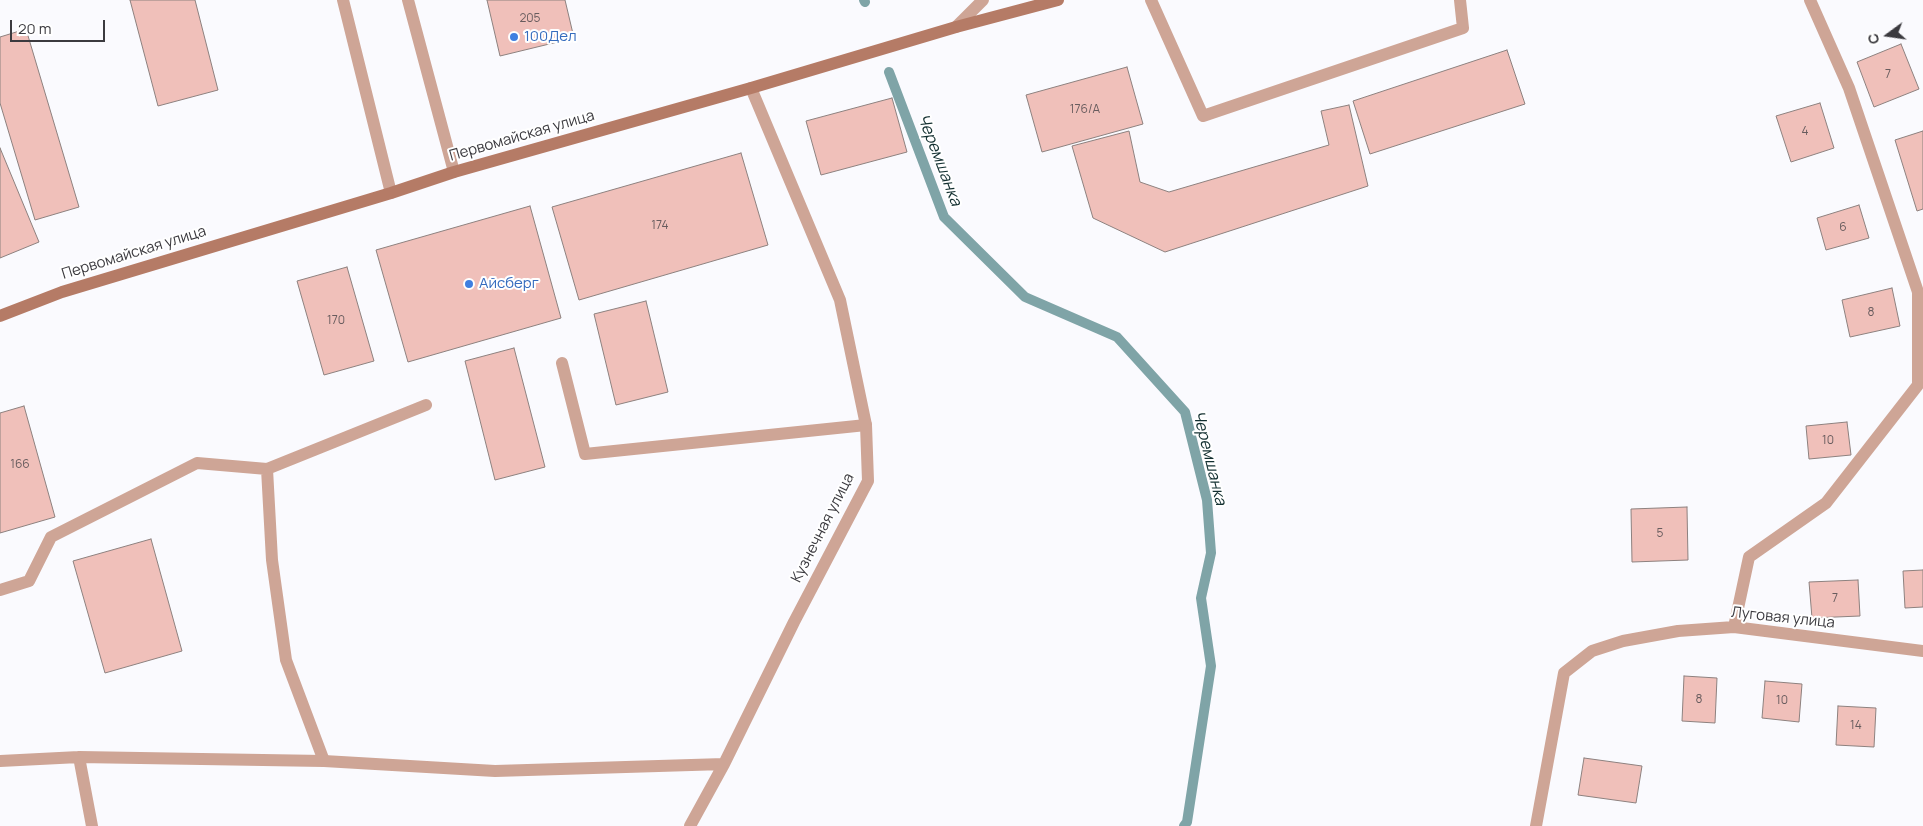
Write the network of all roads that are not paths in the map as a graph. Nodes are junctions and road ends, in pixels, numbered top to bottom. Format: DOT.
graph roads {
  1 [pos="342,0"];
  2 [pos="408,0"];
  3 [pos="983,0"];
  4 [pos="1058,0"];
  5 [pos="1151,0"];
  6 [pos="1460,0"];
  7 [pos="1810,0"];
  8 [pos="956,27"];
  9 [pos="751,88"];
  10 [pos="454,172"];
  11 [pos="391,193"];
  12 [pos="1920,292"];
  13 [pos="0,316"];
  14 [pos="562,363"];
  15 [pos="426,405"];
  16 [pos="866,425"];
  17 [pos="267,469"];
  18 [pos="0,590"];
  19 [pos="1734,627"];
  20 [pos="1923,651"];
  21 [pos="79,758"];
  22 [pos="0,761"];
  23 [pos="324,761"];
  24 [pos="724,764"];
  25 [pos="92,826"];
  26 [pos="690,826"];
  27 [pos="1536,826"];
  1 -- 11 [label="street"];
  2 -- 10 [label="street"];
  3 -- 8 [label="street"];
  4 -- 8 [label="main road, Первомайская улица"];
  5 -- 6 [label="street"];
  7 -- 12 [label="street"];
  8 -- 9 [label="main road, Первомайская улица"];
  9 -- 10 [label="main road, Первомайская улица"];
  9 -- 16 [label="street, Кузнечная улица"];
  10 -- 11 [label="main road, Первомайская улица"];
  11 -- 13 [label="main road, Первомайская улица"];
  12 -- 19 [label="street"];
  14 -- 16 [label="street"];
  15 -- 17 [label="street"];
  16 -- 24 [label="street, Кузнечная улица"];
  17 -- 18 [label="street"];
  17 -- 23 [label="street"];
  19 -- 20 [label="street, Луговая улица"];
  19 -- 27 [label="street, Луговая улица"];
  21 -- 22 [label="street"];
  21 -- 23 [label="street"];
  21 -- 25 [label="street"];
  23 -- 24 [label="street"];
  24 -- 26 [label="street, Кузнечная улица"];
}
